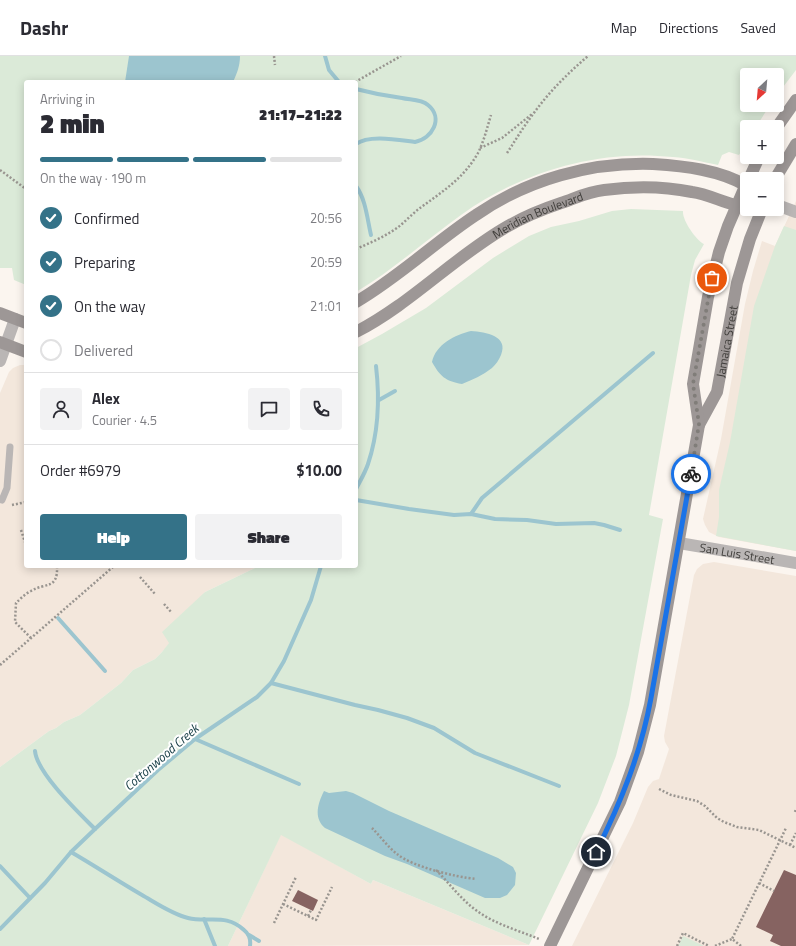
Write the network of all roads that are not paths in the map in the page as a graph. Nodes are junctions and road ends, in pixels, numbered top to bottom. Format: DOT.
graph roads {
  1 [pos="796,100"];
  2 [pos="782,120"];
  3 [pos="796,144"];
  4 [pos="779,172"];
  5 [pos="740,188"];
  6 [pos="740,191"];
  7 [pos="740,203"];
  8 [pos="784,208"];
  9 [pos="796,212"];
  10 [pos="759,216"];
  11 [pos="358,301"];
  12 [pos="0,313"];
  13 [pos="20,321"];
  14 [pos="358,331"];
  15 [pos="3,343"];
  16 [pos="24,351"];
  17 [pos="0,361"];
  18 [pos="699,424"];
  19 [pos="10,446"];
  20 [pos="2,500"];
  21 [pos="679,543"];
  22 [pos="796,563"];
  23 [pos="550,945"];
  1 -- 2 [label="main road"];
  3 -- 4 [label="main road"];
  5 -- 11 [label="main road, Meridian Boulevard"];
  6 -- 14 [label="main road, Meridian Boulevard"];
  7 -- 18 [label="main road, Jamaica Street"];
  8 -- 9 [label="street"];
  10 -- 18 [label="main road, Jamaica Street"];
  12 -- 13 [label="main road"];
  13 -- 15 [label="street"];
  15 -- 16 [label="main road"];
  15 -- 17 [label="street"];
  18 -- 21 [label="main road, Jamaica Street"];
  19 -- 20 [label="lane"];
  21 -- 22 [label="street, San Luis Street"];
  21 -- 23 [label="main road, Jamaica Street"];
}
